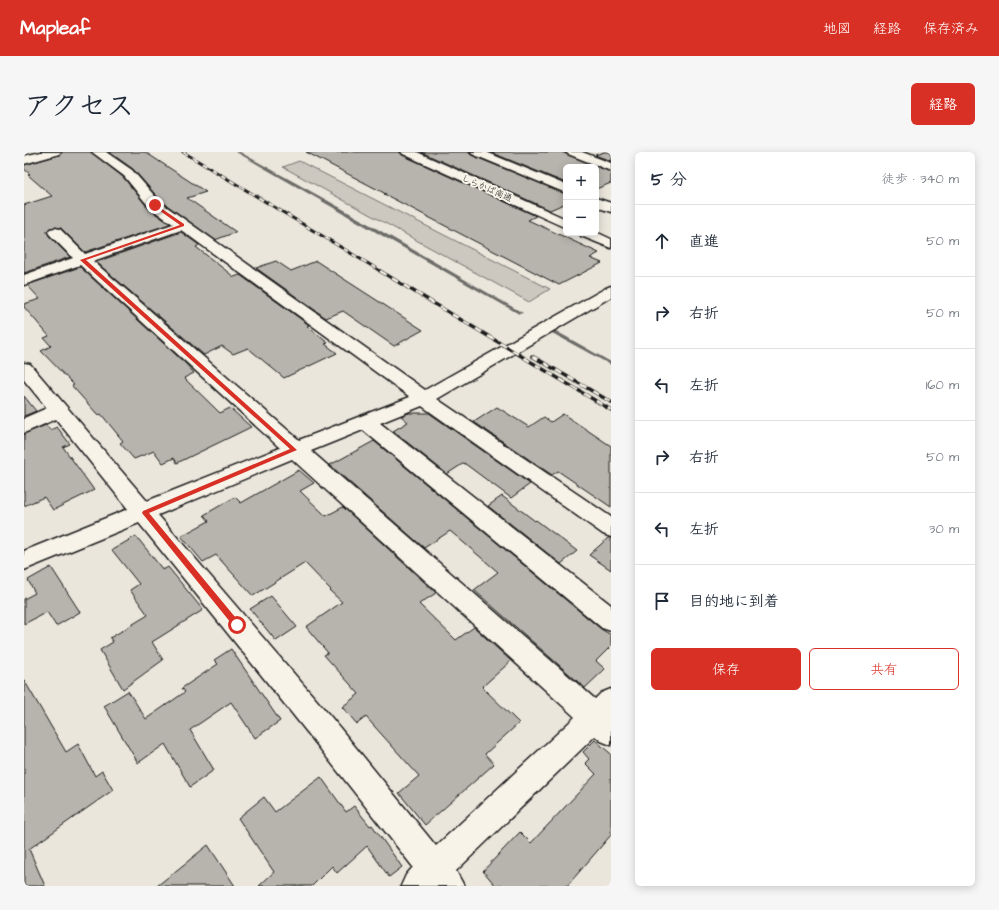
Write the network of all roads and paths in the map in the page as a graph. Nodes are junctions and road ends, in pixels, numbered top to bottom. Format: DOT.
graph roads {
  1 [pos="55,152"];
  2 [pos="98,152"];
  3 [pos="407,152"];
  4 [pos="476,152"];
  5 [pos="572,152"];
  6 [pos="24,160"];
  7 [pos="611,167"];
  8 [pos="563,189"];
  9 [pos="599,203"];
  10 [pos="611,208"];
  11 [pos="563,223"];
  12 [pos="183,225"];
  13 [pos="55,232"];
  14 [pos="593,236"];
  15 [pos="611,244"];
  16 [pos="83,260"];
  17 [pos="611,278"];
  18 [pos="24,280"];
  19 [pos="611,291"];
  20 [pos="24,368"];
  21 [pos="419,394"];
  22 [pos="59,410"];
  23 [pos="366,422"];
  24 [pos="24,426"];
  25 [pos="290,446"];
  26 [pos="140,506"];
  27 [pos="611,528"];
  28 [pos="24,545"];
  29 [pos="24,561"];
  30 [pos="611,620"];
  31 [pos="606,717"];
  32 [pos="433,880"];
  1 -- 6 [label="street"];
  2 -- 12 [label="street"];
  3 -- 11 [label="street, しらかば南通"];
  4 -- 8 [label="street"];
  5 -- 7 [label="street"];
  9 -- 10 [label="street"];
  12 -- 16 [label="street"];
  12 -- 21 [label="street"];
  13 -- 16 [label="street"];
  14 -- 15 [label="street"];
  16 -- 18 [label="street"];
  16 -- 25 [label="street"];
  17 -- 21 [label="street"];
  19 -- 21 [label="street"];
  20 -- 22 [label="street"];
  21 -- 23 [label="street"];
  21 -- 25 [label="street"];
  21 -- 27 [label="street"];
  22 -- 24 [label="street"];
  22 -- 26 [label="street"];
  23 -- 25 [label="street"];
  23 -- 30 [label="street"];
  25 -- 26 [label="street"];
  25 -- 31 [label="street"];
  26 -- 28 [label="street"];
  26 -- 29 [label="street"];
  26 -- 32 [label="street"];
  31 -- 32 [label="street"];
}
